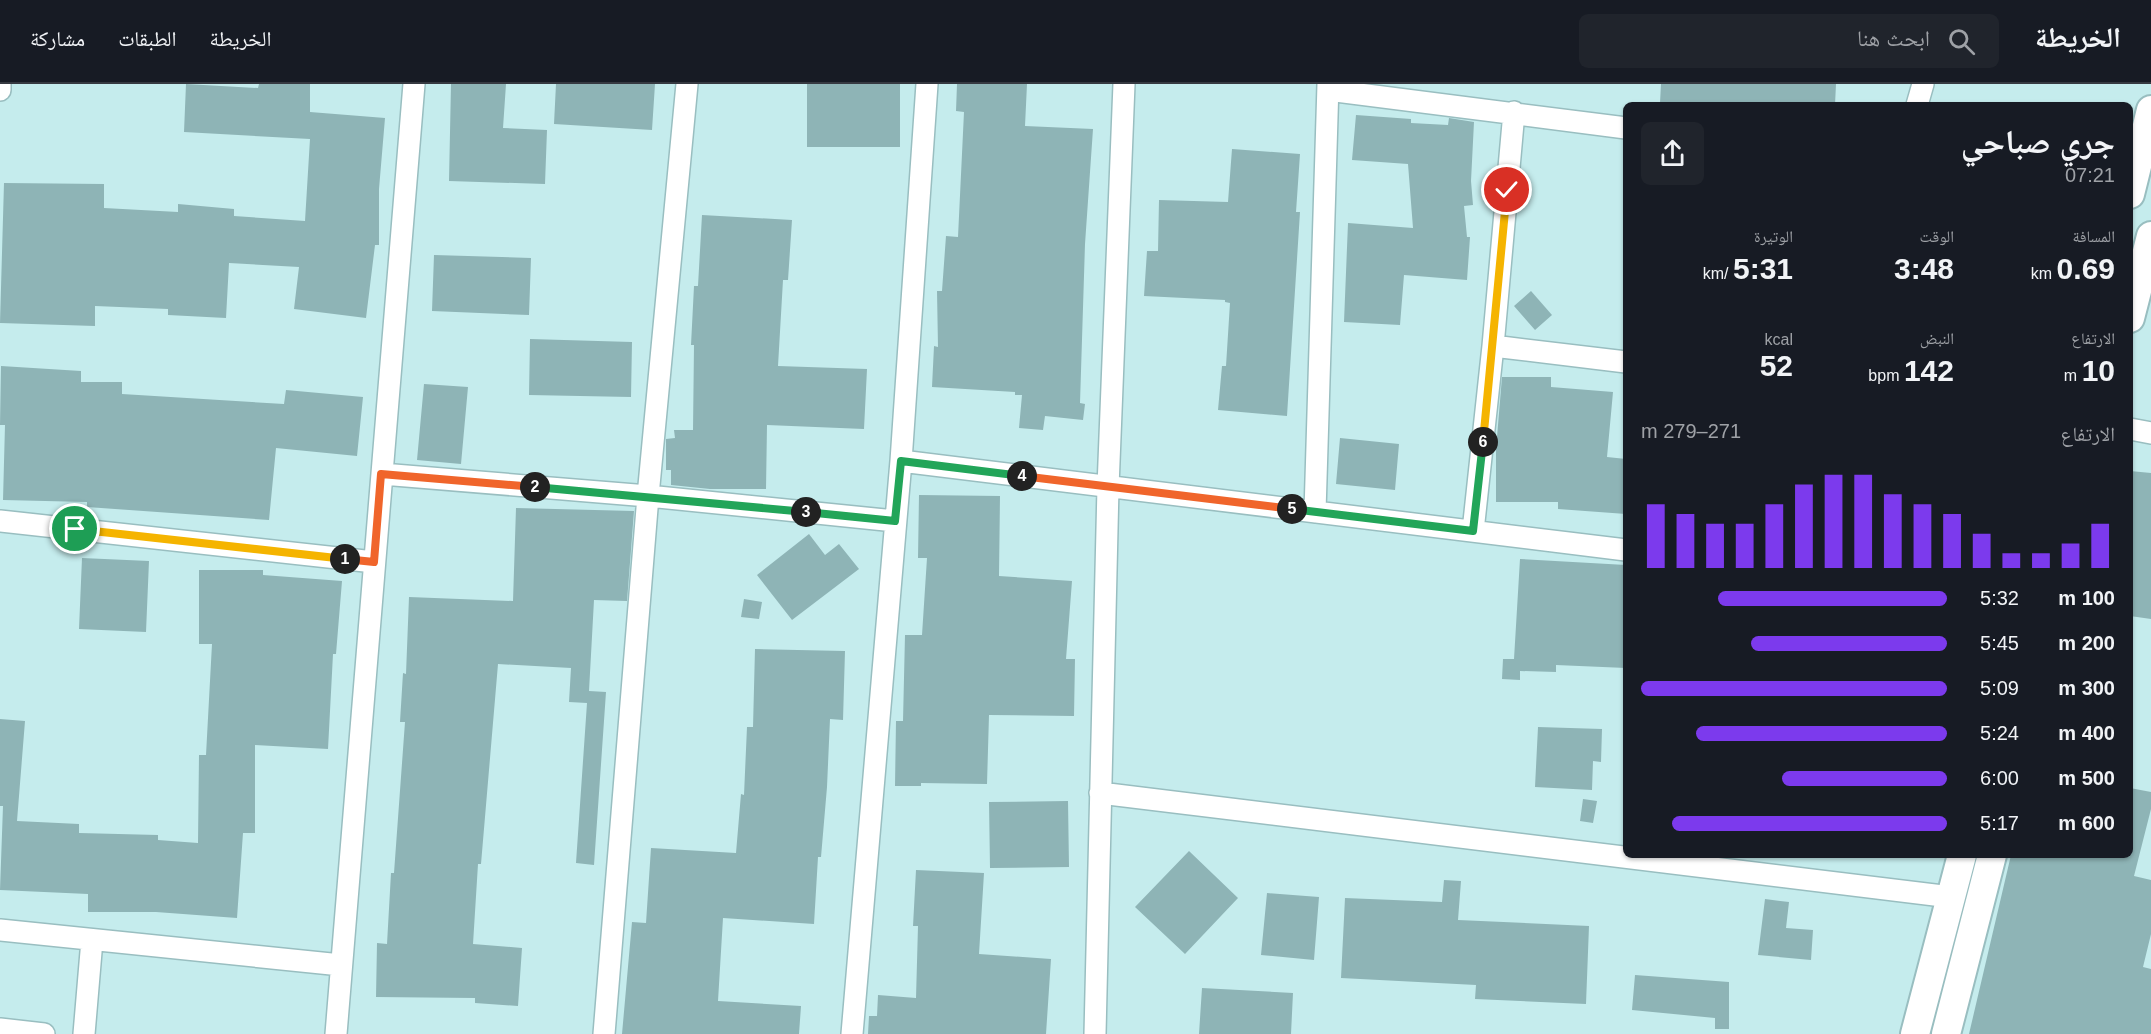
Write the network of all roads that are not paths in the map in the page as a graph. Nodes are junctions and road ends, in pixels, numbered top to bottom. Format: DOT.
graph roads {
  1 [pos="0,84"];
  2 [pos="414,84"];
  3 [pos="687,84"];
  4 [pos="927,84"];
  5 [pos="1124,84"];
  6 [pos="1923,84"];
  7 [pos="1328,87"];
  8 [pos="0,90"];
  9 [pos="1918,102"];
  10 [pos="2151,110"];
  11 [pos="1514,112"];
  12 [pos="1623,128"];
  13 [pos="2133,182"];
  14 [pos="2151,236"];
  15 [pos="2133,306"];
  16 [pos="1493,346"];
  17 [pos="1623,362"];
  18 [pos="2133,430"];
  19 [pos="2151,433"];
  20 [pos="901,461"];
  21 [pos="381,474"];
  22 [pos="1108,487"];
  23 [pos="648,496"];
  24 [pos="1315,512"];
  25 [pos="0,521"];
  26 [pos="895,521"];
  27 [pos="1473,531"];
  28 [pos="1623,550"];
  29 [pos="374,562"];
  30 [pos="1100,793"];
  31 [pos="1623,857"];
  32 [pos="1632,858"];
  33 [pos="1961,858"];
  34 [pos="1991,858"];
  35 [pos="1951,897"];
  36 [pos="0,930"];
  37 [pos="92,940"];
  38 [pos="341,965"];
  39 [pos="0,1029"];
  40 [pos="44,1034"];
  41 [pos="84,1034"];
  42 [pos="336,1034"];
  43 [pos="604,1034"];
  44 [pos="852,1034"];
  45 [pos="1095,1034"];
  46 [pos="1915,1034"];
  47 [pos="1946,1034"];
  1 -- 8 [label="street"];
  2 -- 21 [label="street"];
  3 -- 23 [label="street"];
  4 -- 20 [label="street"];
  5 -- 22 [label="street"];
  6 -- 9 [label="street"];
  7 -- 11 [label="street"];
  7 -- 24 [label="street"];
  10 -- 13 [label="main road"];
  11 -- 12 [label="street"];
  11 -- 16 [label="street"];
  14 -- 15 [label="main road"];
  16 -- 17 [label="street"];
  16 -- 27 [label="street"];
  18 -- 19 [label="street"];
  20 -- 22 [label="street"];
  20 -- 26 [label="street"];
  21 -- 23 [label="street"];
  21 -- 29 [label="street"];
  22 -- 24 [label="street"];
  22 -- 30 [label="street"];
  23 -- 26 [label="street"];
  23 -- 43 [label="street"];
  24 -- 27 [label="street"];
  25 -- 29 [label="street"];
  26 -- 44 [label="street"];
  27 -- 28 [label="street"];
  29 -- 38 [label="street"];
  30 -- 31 [label="street"];
  30 -- 45 [label="street"];
  32 -- 35 [label="street"];
  33 -- 35 [label="main road"];
  34 -- 47 [label="main road"];
  35 -- 46 [label="main road"];
  36 -- 37 [label="street"];
  37 -- 38 [label="street"];
  37 -- 41 [label="street"];
  38 -- 42 [label="street"];
  39 -- 40 [label="street"];
}
